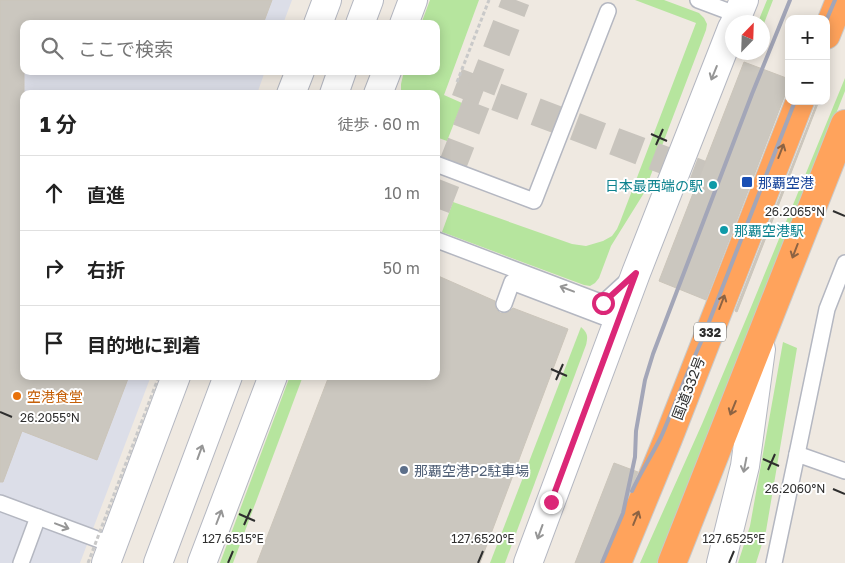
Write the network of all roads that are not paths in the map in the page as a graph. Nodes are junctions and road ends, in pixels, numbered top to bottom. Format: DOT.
graph roads {
  1 [pos="316,0"];
  2 [pos="326,0"];
  3 [pos="369,0"];
  4 [pos="413,0"];
  5 [pos="698,0"];
  6 [pos="840,0"];
  7 [pos="608,10"];
  8 [pos="735,15"];
  9 [pos="308,20"];
  10 [pos="319,20"];
  11 [pos="362,20"];
  12 [pos="406,20"];
  13 [pos="830,25"];
  14 [pos="725,47"];
  15 [pos="288,75"];
  16 [pos="298,75"];
  17 [pos="341,75"];
  18 [pos="385,75"];
  19 [pos="283,90"];
  20 [pos="293,90"];
  21 [pos="335,90"];
  22 [pos="379,90"];
  23 [pos="798,105"];
  24 [pos="845,124"];
  25 [pos="440,166"];
  26 [pos="440,241"];
  27 [pos="845,263"];
  28 [pos="636,273"];
  29 [pos="504,304"];
  30 [pos="618,322"];
  31 [pos="764,330"];
  32 [pos="175,380"];
  33 [pos="183,380"];
  34 [pos="227,380"];
  35 [pos="271,380"];
  36 [pos="797,454"];
  37 [pos="845,471"];
  38 [pos="0,503"];
  39 [pos="38,517"];
  40 [pos="111,557"];
  41 [pos="20,563"];
  42 [pos="158,563"];
  43 [pos="202,563"];
  44 [pos="528,563"];
  45 [pos="617,563"];
  46 [pos="672,563"];
  47 [pos="721,563"];
  48 [pos="774,563"];
  1 -- 9 [label="street"];
  2 -- 10 [label="street"];
  3 -- 11 [label="street"];
  4 -- 12 [label="street"];
  5 -- 8 [label="lane"];
  6 -- 13 [label="highway"];
  7 -- 25 [label="lane"];
  14 -- 28 [label="street, one-way"];
  15 -- 19 [label="street"];
  16 -- 20 [label="street"];
  17 -- 21 [label="street"];
  18 -- 22 [label="street"];
  45 -- 23 [label="highway, 国道332号 / 332, one-way"];
  24 -- 31 [label="highway, one-way"];
  28 -- 26 [label="lane, one-way"];
  27 -- 36 [label="lane"];
  28 -- 30 [label="street"];
  29 -- 30 [label="lane"];
  30 -- 44 [label="street, one-way"];
  31 -- 46 [label="highway, one-way"];
  31 -- 47 [label="street, one-way"];
  32 -- 40 [label="street"];
  33 -- 40 [label="street"];
  42 -- 34 [label="street, one-way"];
  43 -- 35 [label="street, one-way"];
  36 -- 37 [label="lane"];
  36 -- 48 [label="lane"];
  38 -- 39 [label="lane"];
  39 -- 40 [label="lane, one-way"];
  39 -- 41 [label="lane"];
}
